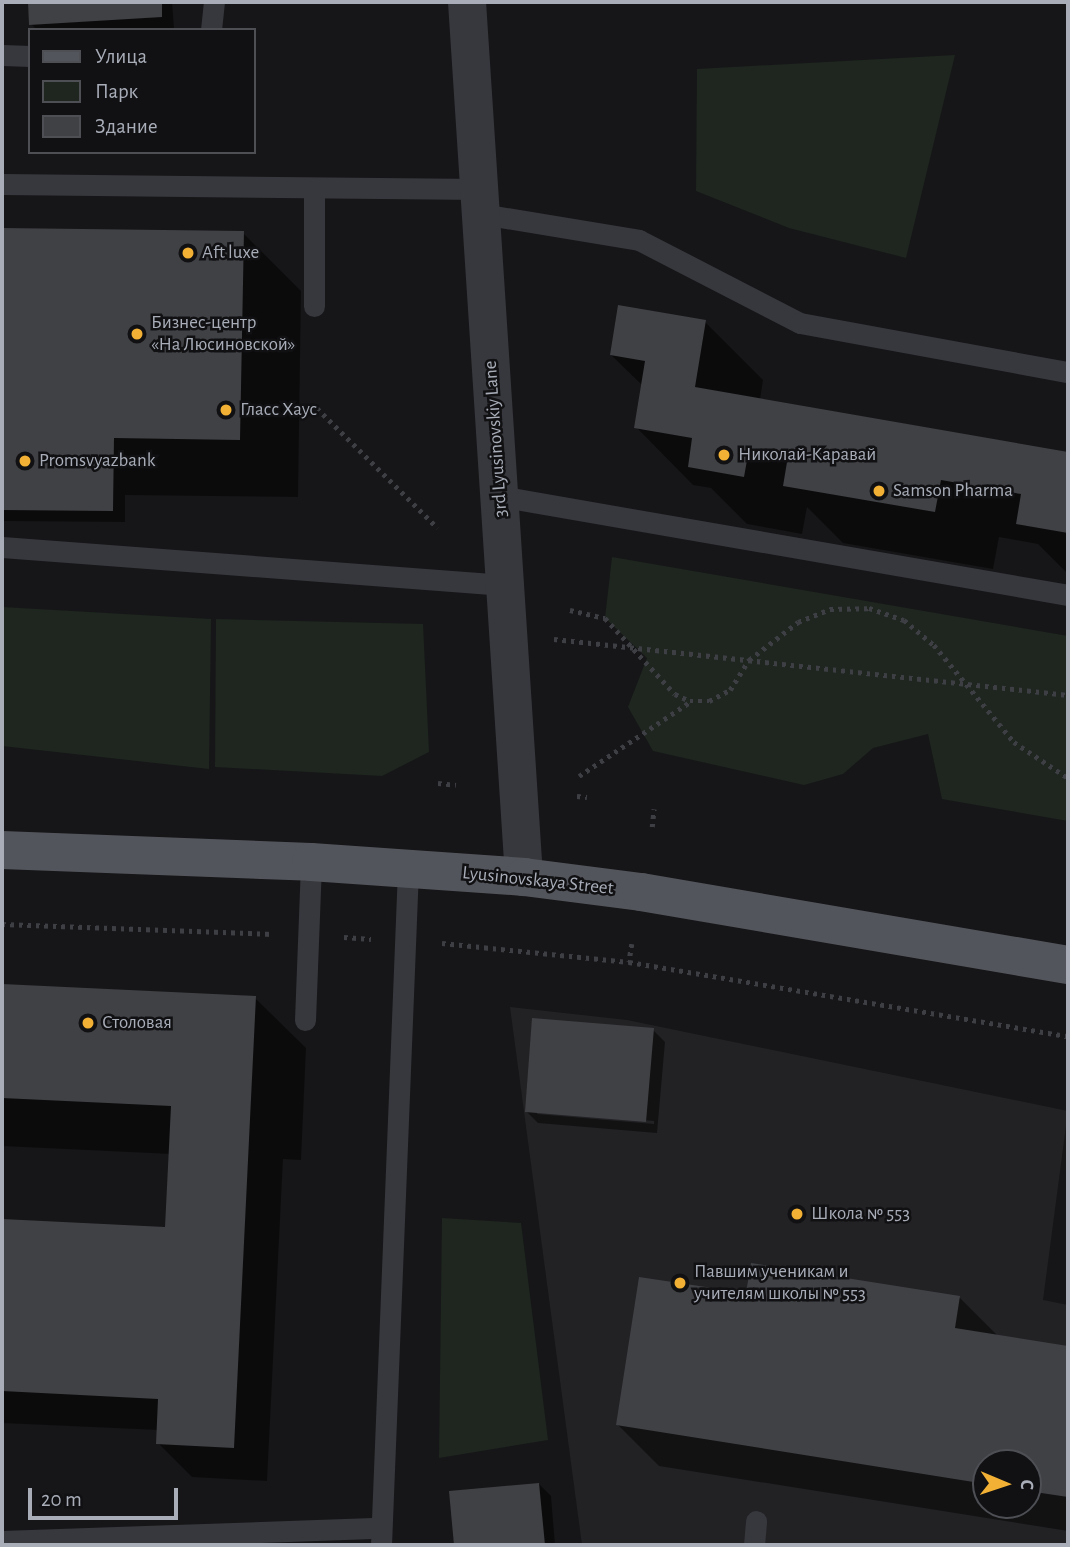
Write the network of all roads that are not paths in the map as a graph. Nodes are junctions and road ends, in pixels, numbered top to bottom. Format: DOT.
graph roads {
  1 [pos="214,2"];
  2 [pos="467,2"];
  3 [pos="211,28"];
  4 [pos="2,55"];
  5 [pos="28,56"];
  6 [pos="2,184"];
  7 [pos="314,188"];
  8 [pos="481,201"];
  9 [pos="314,306"];
  10 [pos="1068,372"];
  11 [pos="499,496"];
  12 [pos="2,547"];
  13 [pos="505,585"];
  14 [pos="1068,595"];
  15 [pos="2,850"];
  16 [pos="311,862"];
  17 [pos="408,869"];
  18 [pos="524,877"];
  19 [pos="1068,965"];
  20 [pos="306,1020"];
  21 [pos="756,1521"];
  22 [pos="380,1537"];
  23 [pos="2,1541"];
  24 [pos="754,1545"];
  1 -- 3 [label="lane"];
  2 -- 8 [label="street, 3rd Lyusinovskiy Lane"];
  4 -- 5 [label="lane"];
  6 -- 7 [label="lane"];
  7 -- 8 [label="lane"];
  7 -- 9 [label="lane"];
  8 -- 10 [label="lane"];
  8 -- 11 [label="street, 3rd Lyusinovskiy Lane"];
  11 -- 13 [label="street, 3rd Lyusinovskiy Lane"];
  11 -- 14 [label="lane"];
  12 -- 13 [label="lane"];
  13 -- 18 [label="street, 3rd Lyusinovskiy Lane"];
  15 -- 16 [label="main road, Lyusinovskaya Street"];
  16 -- 17 [label="main road, Lyusinovskaya Street"];
  16 -- 20 [label="lane"];
  17 -- 18 [label="main road, Lyusinovskaya Street"];
  17 -- 22 [label="lane"];
  18 -- 19 [label="main road, Lyusinovskaya Street"];
  21 -- 24 [label="lane"];
  22 -- 23 [label="lane"];
}
